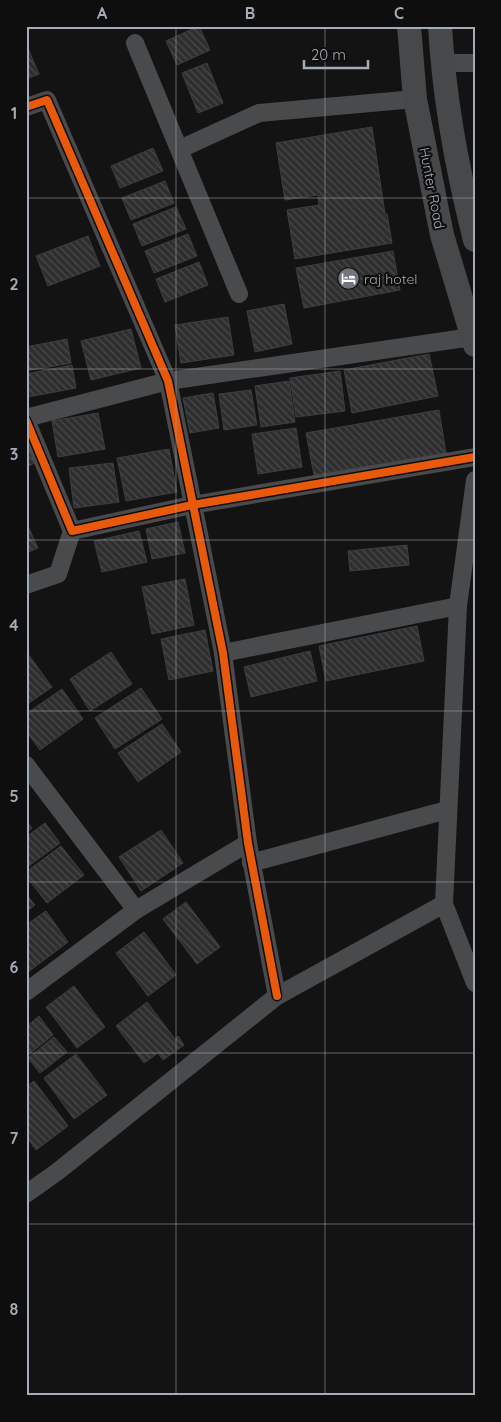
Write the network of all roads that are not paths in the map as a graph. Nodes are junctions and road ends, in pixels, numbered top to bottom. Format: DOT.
graph roads {
  1 [pos="409,26"];
  2 [pos="440,26"];
  3 [pos="135,43"];
  4 [pos="442,63"];
  5 [pos="475,63"];
  6 [pos="415,98"];
  7 [pos="26,107"];
  8 [pos="180,149"];
  9 [pos="475,240"];
  10 [pos="239,294"];
  11 [pos="473,341"];
  12 [pos="168,382"];
  13 [pos="26,419"];
  14 [pos="475,457"];
  15 [pos="475,480"];
  16 [pos="192,505"];
  17 [pos="72,532"];
  18 [pos="26,585"];
  19 [pos="458,606"];
  20 [pos="223,653"];
  21 [pos="26,765"];
  22 [pos="447,810"];
  23 [pos="248,843"];
  24 [pos="251,863"];
  25 [pos="444,904"];
  26 [pos="136,910"];
  27 [pos="475,983"];
  28 [pos="26,992"];
  29 [pos="277,996"];
  30 [pos="26,1194"];
  1 -- 6 [label="main road, Hunter Road"];
  2 -- 4 [label="main road"];
  3 -- 8 [label="street"];
  4 -- 5 [label="street"];
  4 -- 9 [label="main road"];
  6 -- 8 [label="street"];
  6 -- 11 [label="main road, Hunter Road"];
  7 -- 12 [label="street"];
  8 -- 10 [label="street"];
  11 -- 12 [label="street"];
  12 -- 13 [label="street"];
  12 -- 16 [label="street"];
  13 -- 17 [label="street"];
  14 -- 16 [label="street"];
  15 -- 19 [label="street"];
  16 -- 17 [label="street"];
  16 -- 20 [label="street"];
  17 -- 18 [label="street"];
  19 -- 20 [label="street"];
  19 -- 22 [label="street"];
  20 -- 23 [label="street"];
  21 -- 26 [label="street"];
  22 -- 24 [label="street"];
  22 -- 25 [label="street"];
  23 -- 24 [label="street"];
  23 -- 26 [label="street"];
  24 -- 29 [label="street"];
  25 -- 27 [label="street"];
  25 -- 29 [label="street"];
  26 -- 28 [label="street"];
  29 -- 30 [label="street"];
}
